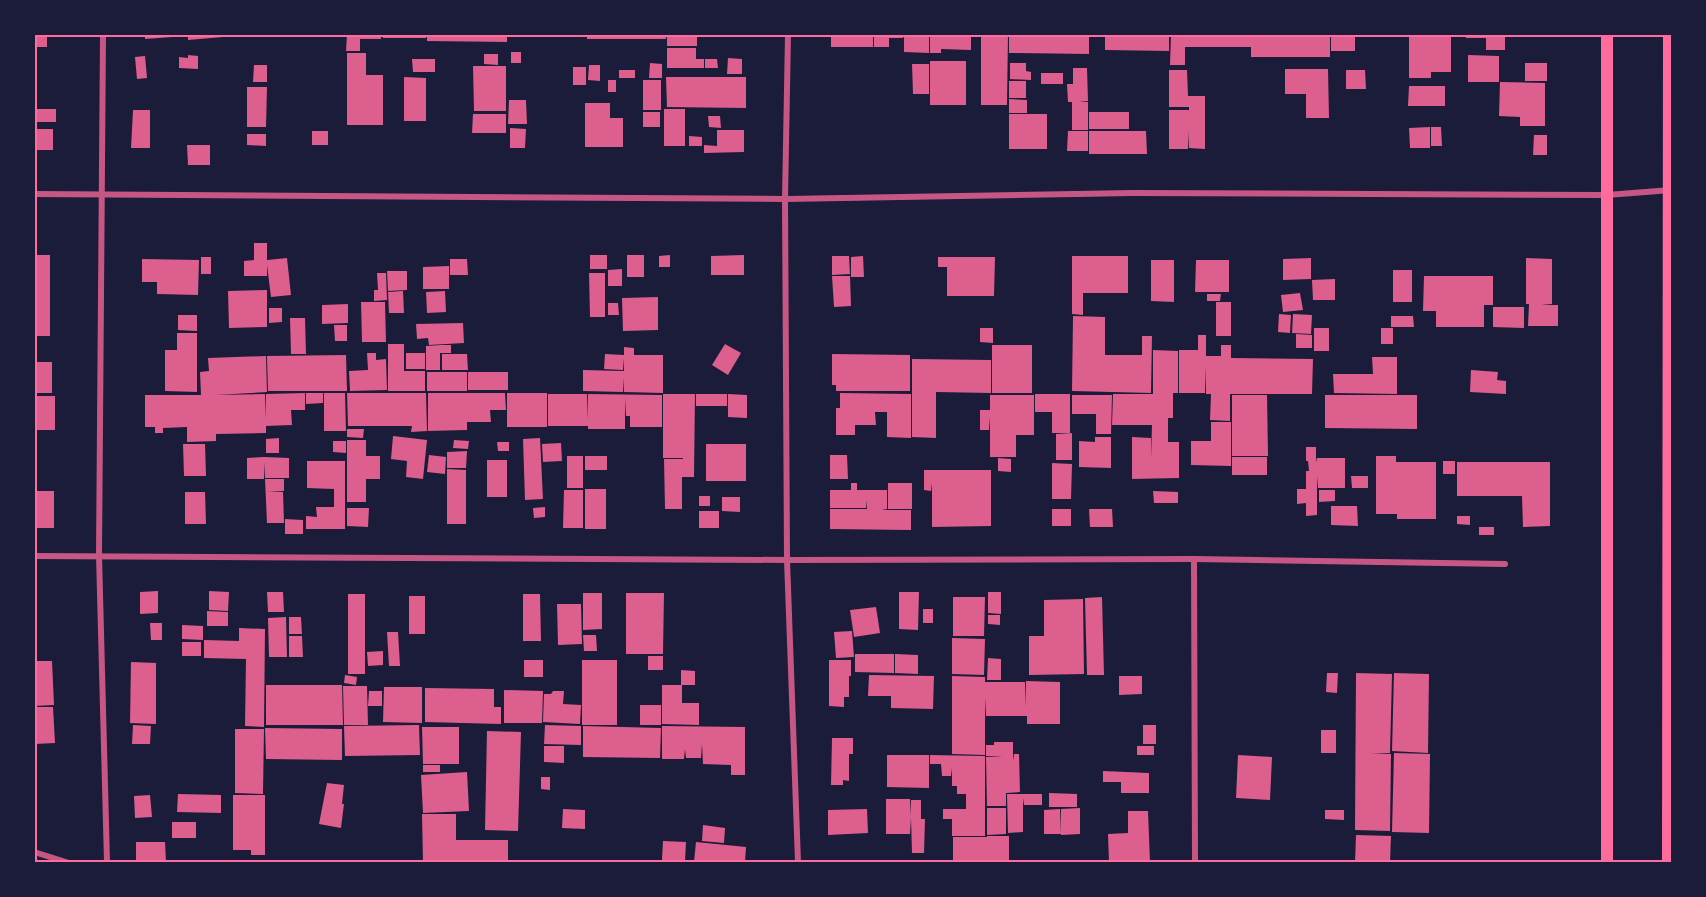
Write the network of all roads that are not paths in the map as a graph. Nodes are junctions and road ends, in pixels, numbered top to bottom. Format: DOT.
graph roads {
  1 [pos="103,34"];
  2 [pos="788,34"];
  3 [pos="1607,34"];
  4 [pos="1670,34"];
  5 [pos="1670,190"];
  6 [pos="34,194"];
  7 [pos="102,194"];
  8 [pos="1607,195"];
  9 [pos="785,199"];
  10 [pos="99,555"];
  11 [pos="34,556"];
  12 [pos="788,560"];
  13 [pos="1194,560"];
  14 [pos="1505,564"];
  15 [pos="34,852"];
  16 [pos="66,862"];
  17 [pos="108,862"];
  18 [pos="798,862"];
  19 [pos="1195,862"];
  20 [pos="1607,862"];
  21 [pos="1668,862"];
  1 -- 7 [label="street"];
  2 -- 9 [label="street"];
  3 -- 8 [label="main road"];
  4 -- 5 [label="main road"];
  5 -- 8 [label="street"];
  5 -- 21 [label="main road"];
  6 -- 7 [label="street"];
  7 -- 9 [label="street"];
  7 -- 10 [label="street"];
  8 -- 9 [label="street"];
  8 -- 20 [label="main road"];
  9 -- 12 [label="street"];
  10 -- 11 [label="street"];
  10 -- 12 [label="street"];
  10 -- 17 [label="street"];
  12 -- 13 [label="street"];
  12 -- 18 [label="street"];
  13 -- 14 [label="street"];
  13 -- 19 [label="street"];
  15 -- 16 [label="street"];
}
